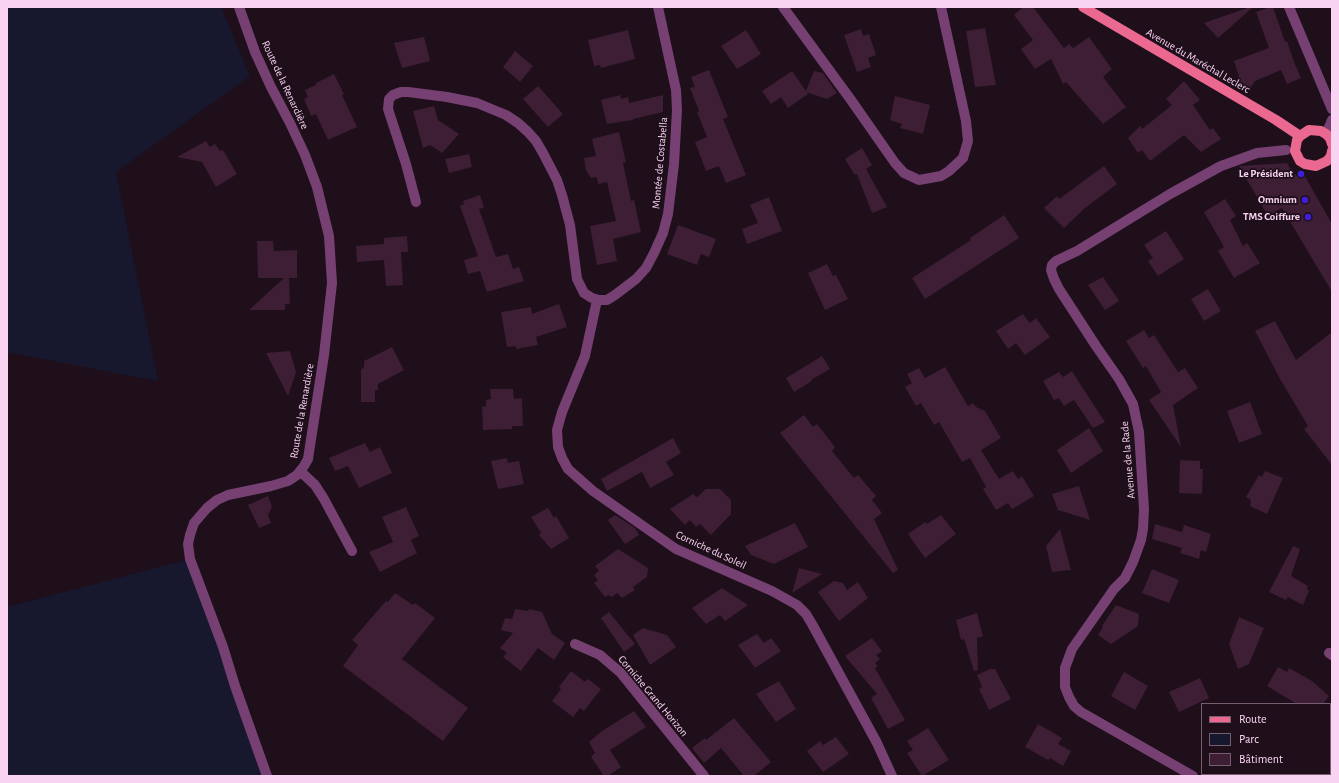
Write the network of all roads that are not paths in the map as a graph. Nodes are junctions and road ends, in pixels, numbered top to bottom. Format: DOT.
graph roads {
  1 [pos="239,7"];
  2 [pos="658,7"];
  3 [pos="783,7"];
  4 [pos="941,7"];
  5 [pos="1083,7"];
  6 [pos="1289,7"];
  7 [pos="1332,109"];
  8 [pos="1332,120"];
  9 [pos="1326,134"];
  10 [pos="1300,136"];
  11 [pos="1332,144"];
  12 [pos="1286,150"];
  13 [pos="1332,151"];
  14 [pos="1329,164"];
  15 [pos="416,202"];
  16 [pos="597,300"];
  17 [pos="300,471"];
  18 [pos="352,551"];
  19 [pos="575,644"];
  20 [pos="267,776"];
  21 [pos="704,776"];
  22 [pos="892,776"];
  23 [pos="1193,776"];
  1 -- 17 [label="street, Route de la Renardière"];
  2 -- 16 [label="street, Montée de Costabella"];
  3 -- 4 [label="street"];
  5 -- 10 [label="main road, Avenue du Maréchal Leclerc"];
  6 -- 7 [label="street"];
  8 -- 9 [label="street"];
  9 -- 10 [label="main road"];
  9 -- 11 [label="main road"];
  10 -- 14 [label="main road"];
  12 -- 23 [label="street, Avenue de la Rade"];
  13 -- 14 [label="main road"];
  15 -- 16 [label="street"];
  16 -- 22 [label="street, Corniche du Soleil"];
  17 -- 18 [label="street"];
  17 -- 20 [label="street, Route de la Renardière"];
  19 -- 21 [label="street, Corniche Grand Horizon"];
}
